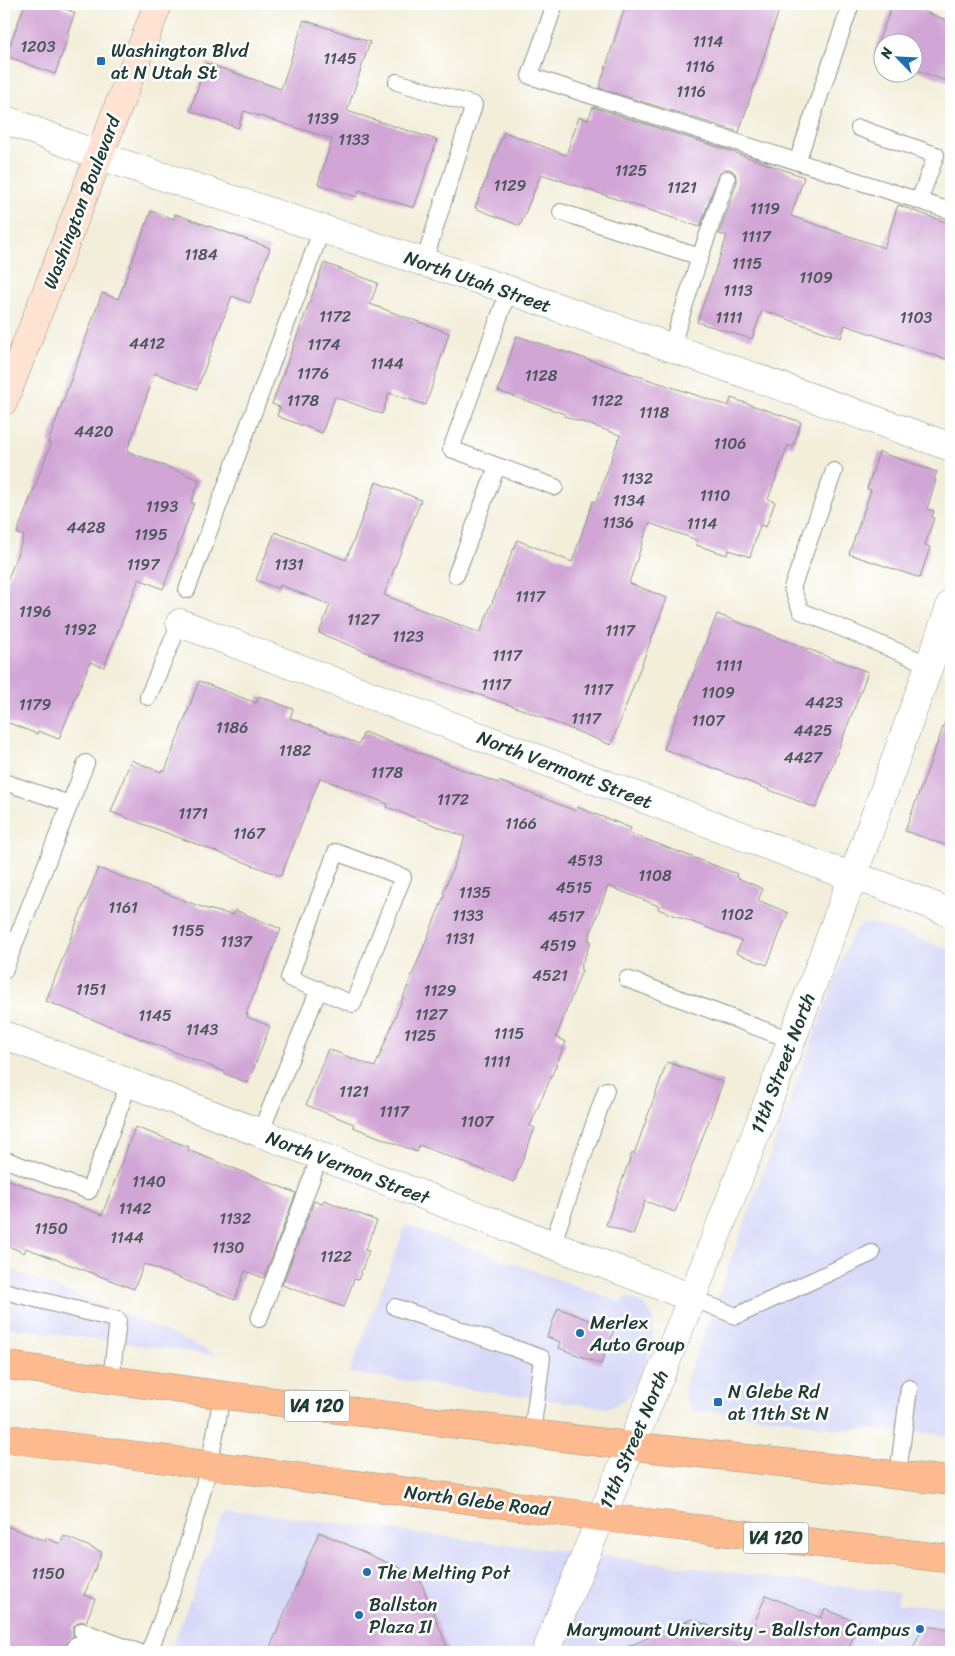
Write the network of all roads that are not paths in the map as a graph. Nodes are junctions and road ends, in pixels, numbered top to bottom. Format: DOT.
graph roads {
  1 [pos="158,4"];
  2 [pos="555,4"];
  3 [pos="851,4"];
  4 [pos="397,82"];
  5 [pos="4,119"];
  6 [pos="859,128"];
  7 [pos="100,156"];
  8 [pos="797,162"];
  9 [pos="727,180"];
  10 [pos="919,201"];
  11 [pos="951,211"];
  12 [pos="561,212"];
  13 [pos="322,229"];
  14 [pos="700,256"];
  15 [pos="424,262"];
  16 [pos="509,290"];
  17 [pos="671,348"];
  18 [pos="4,401"];
  19 [pos="951,447"];
  20 [pos="497,466"];
  21 [pos="834,471"];
  22 [pos="555,487"];
  23 [pos="456,575"];
  24 [pos="187,590"];
  25 [pos="951,604"];
  26 [pos="180,623"];
  27 [pos="930,665"];
  28 [pos="148,697"];
  29 [pos="86,763"];
  30 [pos="4,782"];
  31 [pos="70,804"];
  32 [pos="853,876"];
  33 [pos="951,913"];
  34 [pos="4,971"];
  35 [pos="627,979"];
  36 [pos="319,989"];
  37 [pos="4,1035"];
  38 [pos="791,1040"];
  39 [pos="129,1083"];
  40 [pos="606,1090"];
  41 [pos="260,1133"];
  42 [pos="320,1156"];
  43 [pos="6,1160"];
  44 [pos="552,1244"];
  45 [pos="872,1253"];
  46 [pos="4,1291"];
  47 [pos="692,1298"];
  48 [pos="395,1307"];
  49 [pos="259,1319"];
  50 [pos="4,1365"];
  51 [pos="111,1380"];
  52 [pos="909,1388"];
  53 [pos="222,1395"];
  54 [pos="532,1433"];
  55 [pos="4,1438"];
  56 [pos="631,1446"];
  57 [pos="209,1465"];
  58 [pos="898,1475"];
  59 [pos="951,1482"];
  60 [pos="600,1517"];
  61 [pos="951,1559"];
  62 [pos="94,1652"];
  63 [pos="138,1652"];
  64 [pos="149,1652"];
  65 [pos="546,1652"];
  1 -- 7 [label="main road, Washington Boulevard"];
  2 -- 8 [label="lane"];
  3 -- 8 [label="lane"];
  4 -- 15 [label="lane"];
  5 -- 7 [label="street, North Utah Street"];
  6 -- 10 [label="lane"];
  7 -- 13 [label="street, North Utah Street"];
  7 -- 18 [label="main road, Washington Boulevard"];
  8 -- 10 [label="lane"];
  9 -- 14 [label="lane"];
  10 -- 11 [label="lane"];
  12 -- 14 [label="lane"];
  13 -- 15 [label="street, North Utah Street"];
  13 -- 24 [label="lane"];
  14 -- 17 [label="lane"];
  15 -- 16 [label="street, North Utah Street"];
  16 -- 17 [label="street, North Utah Street"];
  16 -- 20 [label="lane"];
  17 -- 19 [label="street, North Utah Street"];
  20 -- 22 [label="lane"];
  20 -- 23 [label="lane"];
  21 -- 27 [label="lane"];
  25 -- 27 [label="street, 11th Street North"];
  26 -- 28 [label="lane"];
  26 -- 32 [label="street, North Vermont Street"];
  27 -- 32 [label="street, 11th Street North"];
  29 -- 31 [label="lane"];
  30 -- 31 [label="lane"];
  31 -- 34 [label="lane"];
  32 -- 33 [label="street, North Vermont Street"];
  32 -- 38 [label="street, 11th Street North"];
  35 -- 38 [label="lane"];
  36 -- 36 [label="lane"];
  36 -- 41 [label="lane"];
  37 -- 39 [label="street, North Vernon Street"];
  38 -- 47 [label="street, 11th Street North"];
  39 -- 41 [label="street, North Vernon Street"];
  39 -- 43 [label="lane"];
  40 -- 44 [label="lane"];
  41 -- 42 [label="street, North Vernon Street"];
  42 -- 44 [label="street, North Vernon Street"];
  42 -- 49 [label="lane"];
  44 -- 47 [label="street, North Vernon Street"];
  45 -- 47 [label="lane"];
  46 -- 51 [label="lane"];
  47 -- 56 [label="street, 11th Street North"];
  48 -- 54 [label="lane"];
  50 -- 51 [label="main road, VA 120"];
  51 -- 53 [label="main road, VA 120"];
  52 -- 58 [label="lane"];
  53 -- 54 [label="main road, VA 120"];
  53 -- 57 [label="lane"];
  54 -- 56 [label="main road, VA 120"];
  55 -- 57 [label="main road, North Glebe Road / VA 120"];
  56 -- 58 [label="main road, VA 120"];
  56 -- 60 [label="street, 11th Street North"];
  57 -- 60 [label="main road, North Glebe Road / VA 120"];
  57 -- 64 [label="lane"];
  58 -- 59 [label="main road, VA 120"];
  60 -- 61 [label="main road, North Glebe Road / VA 120"];
  60 -- 65 [label="street, 11th Street North"];
  62 -- 63 [label="lane"];
}
